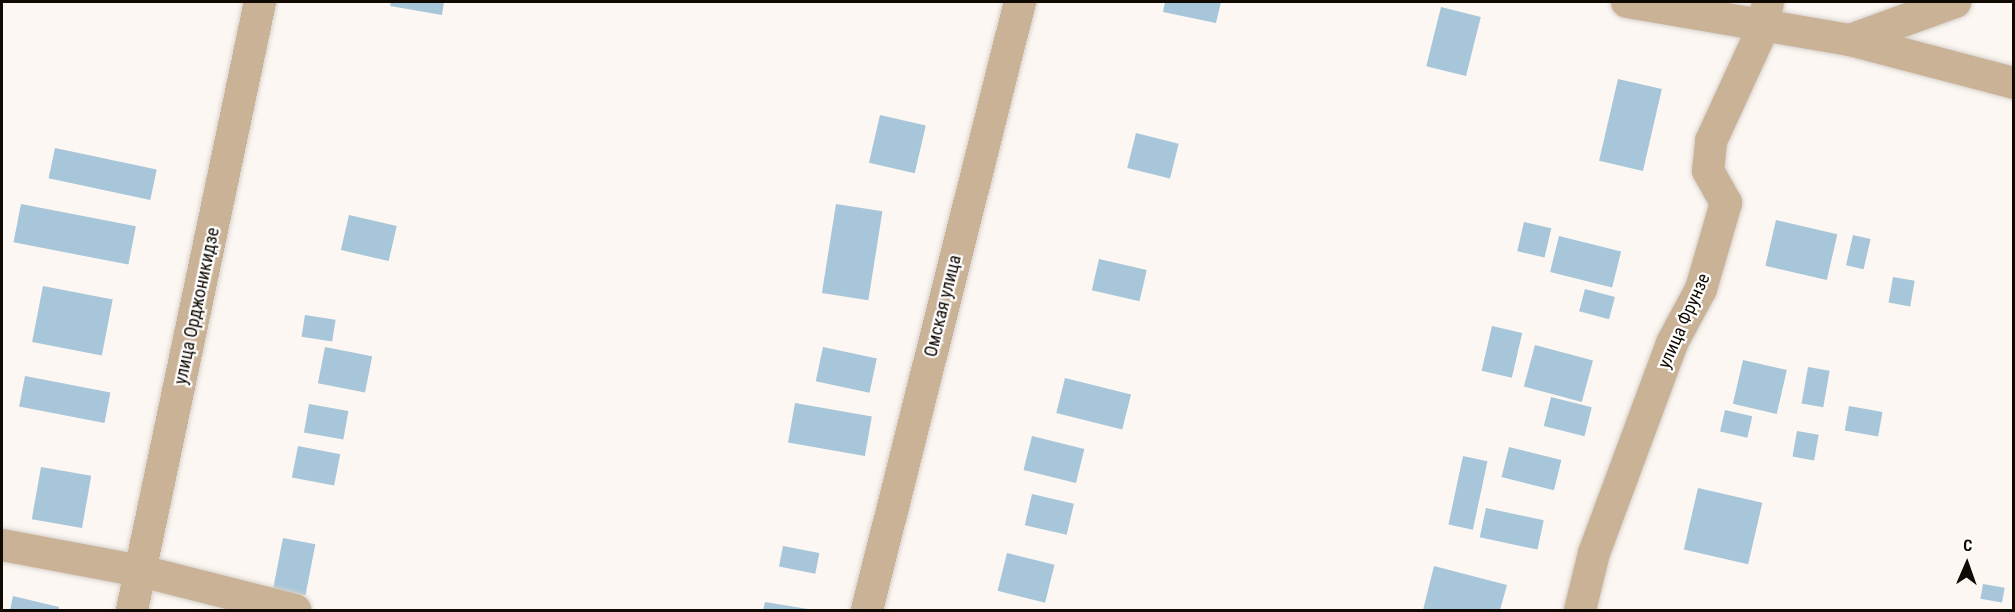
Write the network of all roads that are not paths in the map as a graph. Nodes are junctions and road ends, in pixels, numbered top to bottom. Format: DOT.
graph roads {
  1 [pos="260,2"];
  2 [pos="1020,2"];
  3 [pos="1627,2"];
  4 [pos="1955,2"];
  5 [pos="1766,15"];
  6 [pos="1850,40"];
  7 [pos="2013,83"];
  8 [pos="2,545"];
  9 [pos="141,572"];
  10 [pos="132,610"];
  11 [pos="295,610"];
  12 [pos="867,610"];
  13 [pos="1580,610"];
  1 -- 9 [label="street, улица Орджоникидзе"];
  2 -- 12 [label="street, Омская улица"];
  3 -- 5 [label="street"];
  4 -- 6 [label="street"];
  5 -- 6 [label="street"];
  5 -- 13 [label="street, улица Фрунзе"];
  6 -- 7 [label="street"];
  8 -- 9 [label="street"];
  9 -- 10 [label="street, улица Орджоникидзе"];
  9 -- 11 [label="street"];
}
